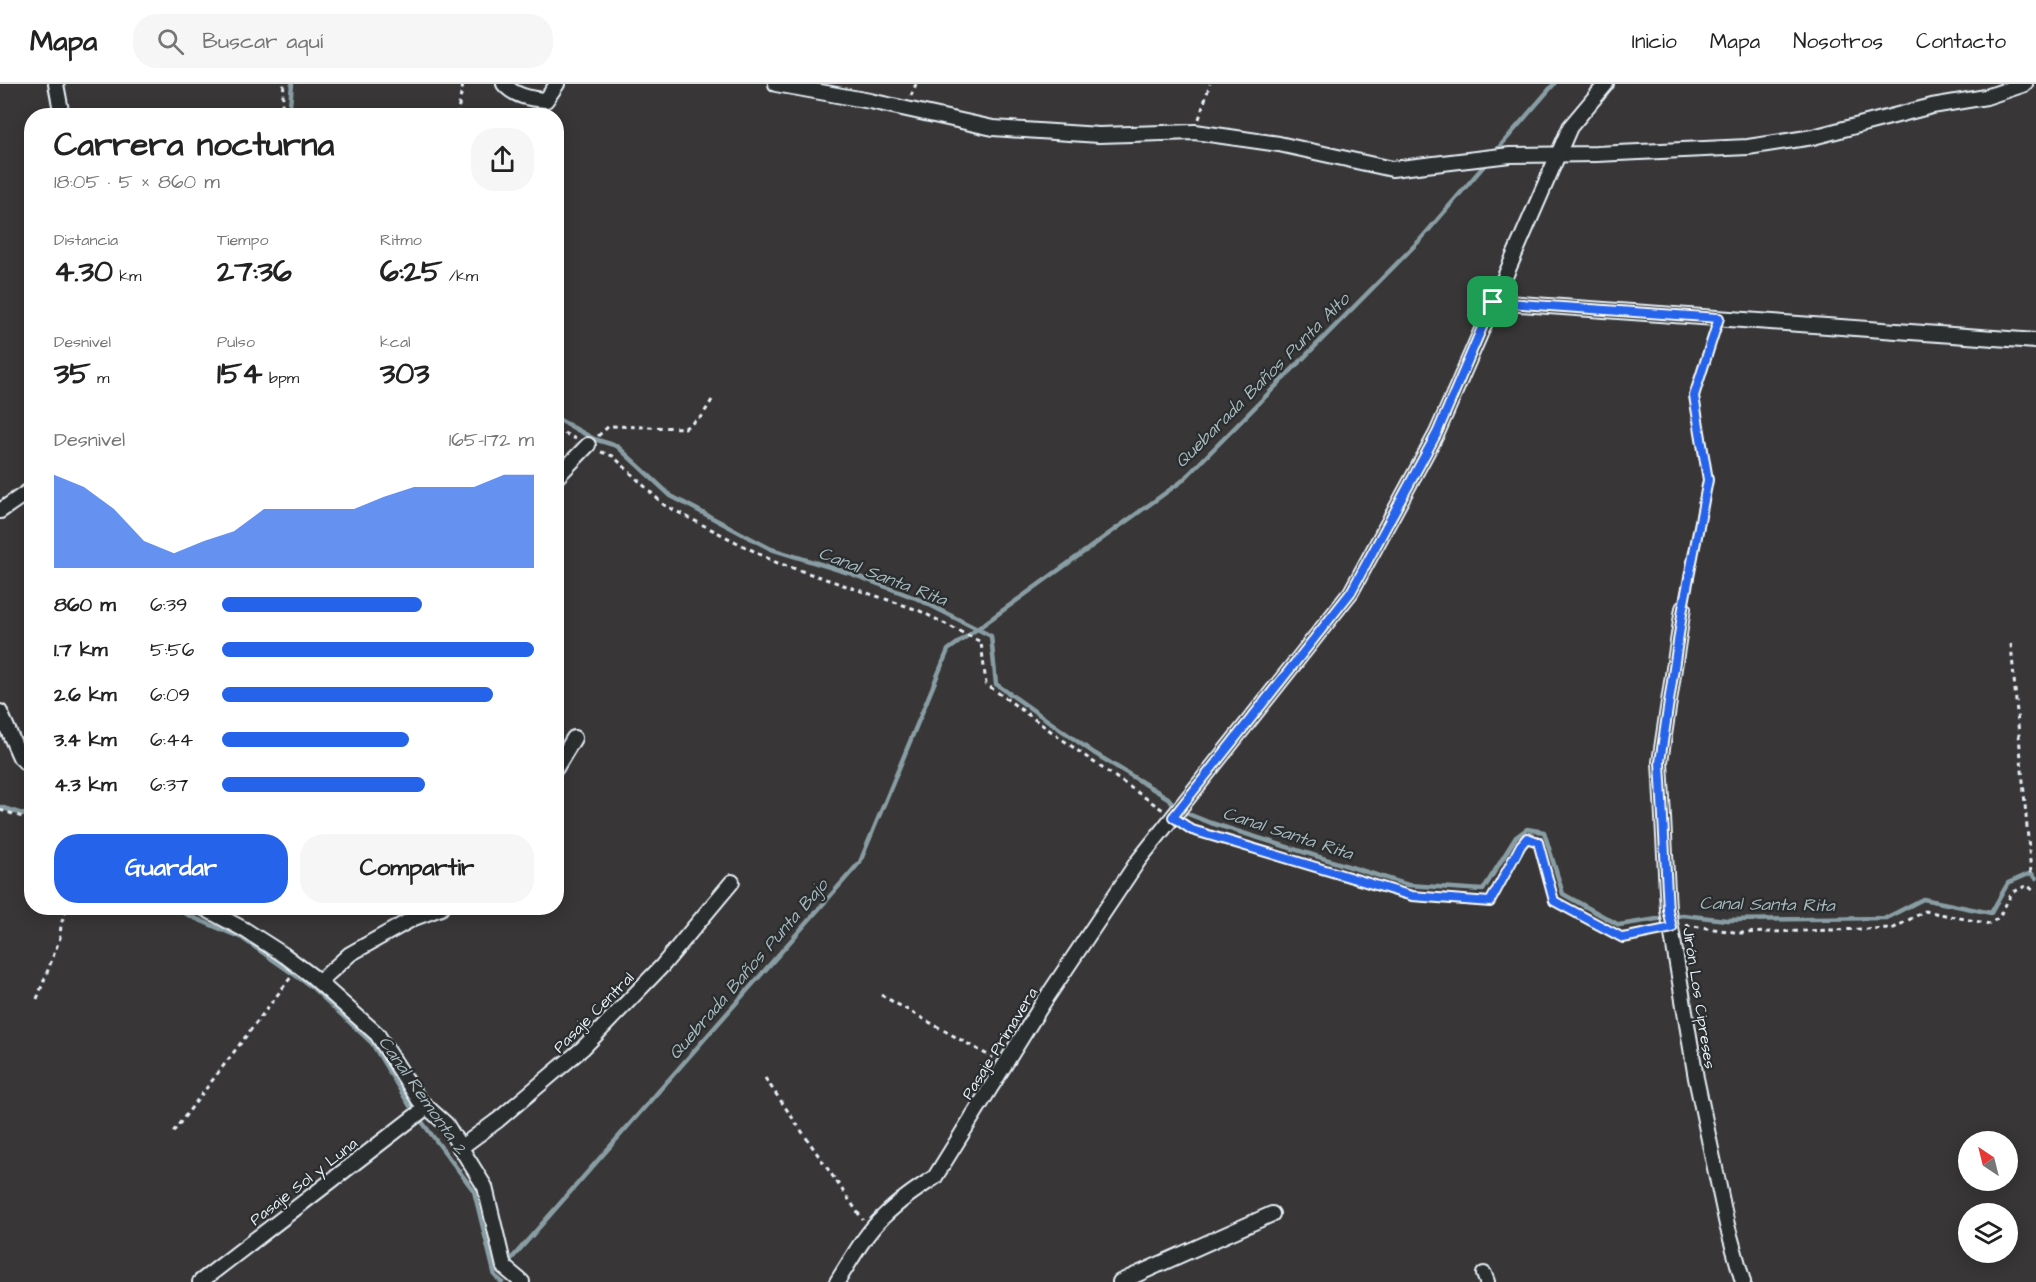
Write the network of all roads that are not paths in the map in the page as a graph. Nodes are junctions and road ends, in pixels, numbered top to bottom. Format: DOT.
graph roads {
  1 [pos="56,84"];
  2 [pos="504,84"];
  3 [pos="557,84"];
  4 [pos="776,84"];
  5 [pos="1606,84"];
  6 [pos="2025,84"];
  7 [pos="60,108"];
  8 [pos="1557,155"];
  9 [pos="1493,302"];
  10 [pos="2036,341"];
  11 [pos="588,445"];
  12 [pos="564,470"];
  13 [pos="24,494"];
  14 [pos="0,511"];
  15 [pos="1683,608"];
  16 [pos="0,712"];
  17 [pos="574,738"];
  18 [pos="564,755"];
  19 [pos="24,761"];
  20 [pos="732,882"];
  21 [pos="217,915"];
  22 [pos="422,915"];
  23 [pos="319,982"];
  24 [pos="427,1107"];
  25 [pos="460,1148"];
  26 [pos="1272,1214"];
  27 [pos="200,1282"];
  28 [pos="522,1282"];
  29 [pos="837,1282"];
  30 [pos="1120,1282"];
  31 [pos="1743,1282"];
  1 -- 7 [label="street"];
  2 -- 3 [label="street"];
  4 -- 8 [label="street"];
  5 -- 8 [label="street, Pasaje Primavera"];
  6 -- 8 [label="street"];
  8 -- 9 [label="street, Pasaje Primavera"];
  9 -- 10 [label="street"];
  9 -- 29 [label="street, Pasaje Primavera"];
  11 -- 12 [label="street"];
  13 -- 14 [label="street"];
  15 -- 31 [label="street, Jirón Los Cipreses"];
  16 -- 19 [label="street"];
  17 -- 18 [label="street"];
  20 -- 25 [label="street, Pasaje Central"];
  21 -- 23 [label="street"];
  22 -- 23 [label="street"];
  23 -- 24 [label="street"];
  24 -- 25 [label="street"];
  24 -- 27 [label="street, Pasaje Sol y Luna"];
  25 -- 28 [label="street"];
  26 -- 30 [label="street"];
}
